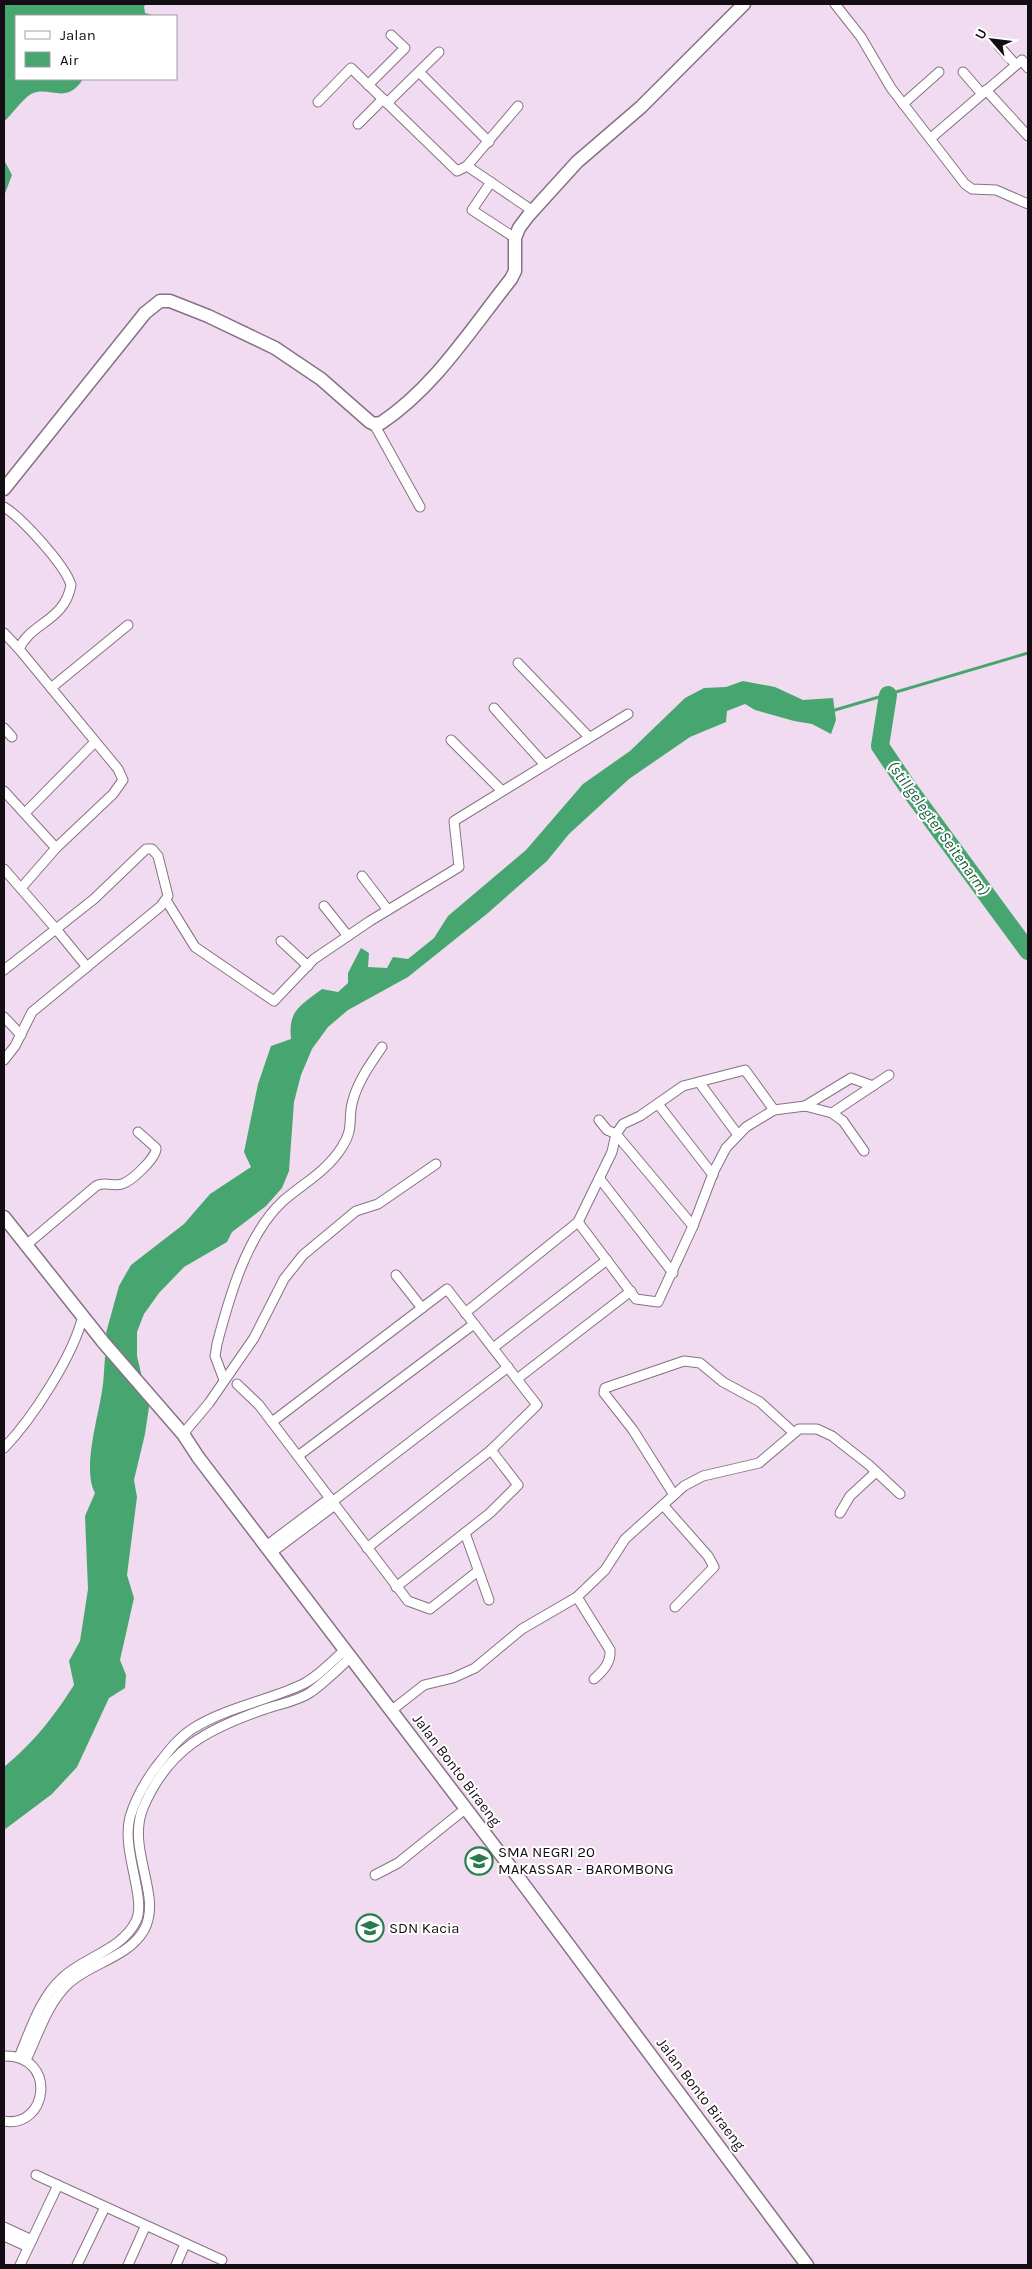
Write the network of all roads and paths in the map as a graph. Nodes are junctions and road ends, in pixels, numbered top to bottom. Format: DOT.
graph roads {
  1 [pos="744,4"];
  2 [pos="835,4"];
  3 [pos="391,35"];
  4 [pos="999,46"];
  5 [pos="439,52"];
  6 [pos="1016,65"];
  7 [pos="1028,68"];
  8 [pos="418,72"];
  9 [pos="939,72"];
  10 [pos="963,72"];
  11 [pos="368,85"];
  12 [pos="984,92"];
  13 [pos="385,101"];
  14 [pos="318,102"];
  15 [pos="903,104"];
  16 [pos="518,106"];
  17 [pos="358,124"];
  18 [pos="1028,136"];
  19 [pos="931,138"];
  20 [pos="488,142"];
  21 [pos="467,166"];
  22 [pos="491,182"];
  23 [pos="1028,204"];
  24 [pos="533,211"];
  25 [pos="515,238"];
  26 [pos="374,424"];
  27 [pos="4,488"];
  28 [pos="4,507"];
  29 [pos="420,507"];
  30 [pos="128,625"];
  31 [pos="4,633"];
  32 [pos="20,649"];
  33 [pos="518,663"];
  34 [pos="51,688"];
  35 [pos="494,708"];
  36 [pos="628,714"];
  37 [pos="4,728"];
  38 [pos="12,737"];
  39 [pos="589,737"];
  40 [pos="451,740"];
  41 [pos="95,742"];
  42 [pos="545,765"];
  43 [pos="4,791"];
  44 [pos="502,791"];
  45 [pos="25,813"];
  46 [pos="56,848"];
  47 [pos="4,869"];
  48 [pos="362,876"];
  49 [pos="22,887"];
  50 [pos="166,900"];
  51 [pos="324,906"];
  52 [pos="388,910"];
  53 [pos="56,929"];
  54 [pos="348,936"];
  55 [pos="281,941"];
  56 [pos="308,966"];
  57 [pos="87,968"];
  58 [pos="4,970"];
  59 [pos="4,1018"];
  60 [pos="21,1036"];
  61 [pos="382,1047"];
  62 [pos="4,1060"];
  63 [pos="889,1075"];
  64 [pos="699,1082"];
  65 [pos="872,1086"];
  66 [pos="658,1104"];
  67 [pos="805,1106"];
  68 [pos="774,1110"];
  69 [pos="832,1114"];
  70 [pos="599,1120"];
  71 [pos="138,1132"];
  72 [pos="616,1134"];
  73 [pos="738,1135"];
  74 [pos="864,1151"];
  75 [pos="436,1164"];
  76 [pos="713,1175"];
  77 [pos="600,1179"];
  78 [pos="4,1217"];
  79 [pos="578,1222"];
  80 [pos="693,1226"];
  81 [pos="25,1246"];
  82 [pos="607,1260"];
  83 [pos="673,1273"];
  84 [pos="396,1275"];
  85 [pos="631,1291"];
  86 [pos="422,1308"];
  87 [pos="465,1313"];
  88 [pos="83,1315"];
  89 [pos="474,1324"];
  90 [pos="493,1348"];
  91 [pos="508,1367"];
  92 [pos="517,1379"];
  93 [pos="224,1380"];
  94 [pos="237,1384"];
  95 [pos="272,1422"];
  96 [pos="794,1433"];
  97 [pos="183,1434"];
  98 [pos="4,1448"];
  99 [pos="491,1450"];
  100 [pos="298,1456"];
  101 [pos="876,1472"];
  102 [pos="900,1494"];
  103 [pos="674,1495"];
  104 [pos="332,1502"];
  105 [pos="663,1505"];
  106 [pos="840,1513"];
  107 [pos="465,1533"];
  108 [pos="367,1548"];
  109 [pos="269,1550"];
  110 [pos="478,1571"];
  111 [pos="396,1587"];
  112 [pos="577,1598"];
  113 [pos="489,1600"];
  114 [pos="676,1607"];
  115 [pos="348,1654"];
  116 [pos="594,1679"];
  117 [pos="392,1710"];
  118 [pos="466,1809"];
  119 [pos="375,1875"];
  120 [pos="4,2056"];
  121 [pos="22,2059"];
  122 [pos="4,2121"];
  123 [pos="36,2174"];
  124 [pos="58,2185"];
  125 [pos="104,2207"];
  126 [pos="4,2227"];
  127 [pos="145,2227"];
  128 [pos="4,2236"];
  129 [pos="30,2244"];
  130 [pos="185,2244"];
  131 [pos="222,2260"];
  132 [pos="20,2265"];
  133 [pos="77,2265"];
  134 [pos="128,2265"];
  135 [pos="176,2265"];
  136 [pos="807,2265"];
  1 -- 24 [label="street"];
  2 -- 15 [label="street"];
  3 -- 11 [label="street"];
  4 -- 6 [label="street"];
  5 -- 8 [label="street"];
  6 -- 7 [label="street"];
  6 -- 12 [label="street"];
  8 -- 13 [label="street"];
  8 -- 20 [label="street"];
  9 -- 15 [label="street"];
  10 -- 12 [label="street"];
  11 -- 13 [label="street"];
  11 -- 14 [label="street"];
  12 -- 18 [label="street"];
  12 -- 19 [label="street"];
  13 -- 17 [label="street"];
  13 -- 21 [label="street"];
  15 -- 19 [label="street"];
  16 -- 20 [label="street"];
  19 -- 23 [label="street"];
  20 -- 21 [label="street"];
  21 -- 22 [label="street"];
  22 -- 24 [label="street"];
  22 -- 25 [label="street"];
  24 -- 25 [label="street"];
  25 -- 26 [label="street"];
  26 -- 27 [label="street"];
  26 -- 29 [label="street"];
  28 -- 32 [label="street"];
  30 -- 34 [label="street"];
  31 -- 32 [label="street"];
  32 -- 34 [label="street"];
  33 -- 39 [label="street"];
  34 -- 41 [label="street"];
  35 -- 42 [label="street"];
  36 -- 39 [label="street"];
  37 -- 38 [label="street"];
  39 -- 42 [label="street"];
  40 -- 44 [label="street"];
  41 -- 45 [label="street"];
  41 -- 46 [label="street"];
  42 -- 44 [label="street"];
  43 -- 45 [label="street"];
  44 -- 52 [label="street"];
  45 -- 46 [label="street"];
  46 -- 49 [label="street"];
  47 -- 49 [label="street"];
  48 -- 52 [label="street"];
  49 -- 53 [label="street"];
  50 -- 53 [label="street"];
  50 -- 56 [label="street"];
  50 -- 57 [label="street"];
  51 -- 54 [label="street"];
  52 -- 54 [label="street"];
  53 -- 57 [label="street"];
  53 -- 58 [label="street"];
  54 -- 56 [label="street"];
  55 -- 56 [label="street"];
  57 -- 60 [label="street"];
  59 -- 60 [label="street"];
  60 -- 62 [label="street"];
  61 -- 93 [label="street"];
  63 -- 65 [label="street"];
  64 -- 66 [label="street"];
  64 -- 68 [label="street"];
  64 -- 73 [label="street"];
  65 -- 67 [label="street"];
  65 -- 69 [label="street"];
  66 -- 72 [label="street"];
  66 -- 76 [label="street"];
  67 -- 68 [label="street"];
  67 -- 69 [label="street"];
  68 -- 73 [label="street"];
  69 -- 74 [label="street"];
  70 -- 72 [label="street"];
  71 -- 81 [label="street"];
  72 -- 77 [label="street"];
  72 -- 80 [label="street"];
  73 -- 76 [label="street"];
  75 -- 93 [label="street"];
  76 -- 80 [label="street"];
  77 -- 79 [label="street"];
  77 -- 83 [label="street"];
  78 -- 81 [label="street, Jalan Bonto Biraeng"];
  79 -- 82 [label="street"];
  79 -- 87 [label="street"];
  80 -- 83 [label="street"];
  81 -- 88 [label="street, Jalan Bonto Biraeng"];
  82 -- 85 [label="street"];
  82 -- 90 [label="street"];
  83 -- 85 [label="street"];
  84 -- 86 [label="street"];
  85 -- 92 [label="street"];
  86 -- 87 [label="street"];
  86 -- 95 [label="street"];
  87 -- 89 [label="street"];
  88 -- 97 [label="street, Jalan Bonto Biraeng"];
  88 -- 98 [label="street"];
  89 -- 90 [label="street"];
  89 -- 100 [label="street"];
  90 -- 91 [label="street"];
  91 -- 92 [label="street"];
  91 -- 104 [label="street"];
  92 -- 99 [label="street"];
  93 -- 97 [label="street"];
  94 -- 95 [label="street"];
  95 -- 100 [label="street"];
  96 -- 101 [label="street"];
  96 -- 103 [label="street"];
  96 -- 103 [label="street"];
  97 -- 109 [label="street, Jalan Bonto Biraeng"];
  99 -- 107 [label="street"];
  99 -- 108 [label="street"];
  100 -- 104 [label="street"];
  101 -- 102 [label="street"];
  101 -- 106 [label="street"];
  103 -- 105 [label="street"];
  104 -- 108 [label="street"];
  104 -- 109 [label="street"];
  105 -- 112 [label="street"];
  105 -- 114 [label="street"];
  107 -- 110 [label="street"];
  107 -- 111 [label="street"];
  108 -- 111 [label="street"];
  109 -- 115 [label="street, Jalan Bonto Biraeng"];
  110 -- 111 [label="street"];
  110 -- 113 [label="street"];
  112 -- 116 [label="street"];
  112 -- 117 [label="street"];
  115 -- 117 [label="street, Jalan Bonto Biraeng"];
  115 -- 121 [label="street"];
  117 -- 118 [label="street, Jalan Bonto Biraeng"];
  118 -- 119 [label="street"];
  118 -- 136 [label="street, Jalan Bonto Biraeng"];
  120 -- 121 [label="street"];
  121 -- 122 [label="street"];
  123 -- 124 [label="street"];
  124 -- 125 [label="street"];
  124 -- 129 [label="street"];
  125 -- 127 [label="street"];
  125 -- 133 [label="street"];
  126 -- 129 [label="street"];
  127 -- 130 [label="street"];
  127 -- 134 [label="street"];
  128 -- 129 [label="street"];
  129 -- 132 [label="street"];
  130 -- 131 [label="street"];
  130 -- 135 [label="street"];
}
